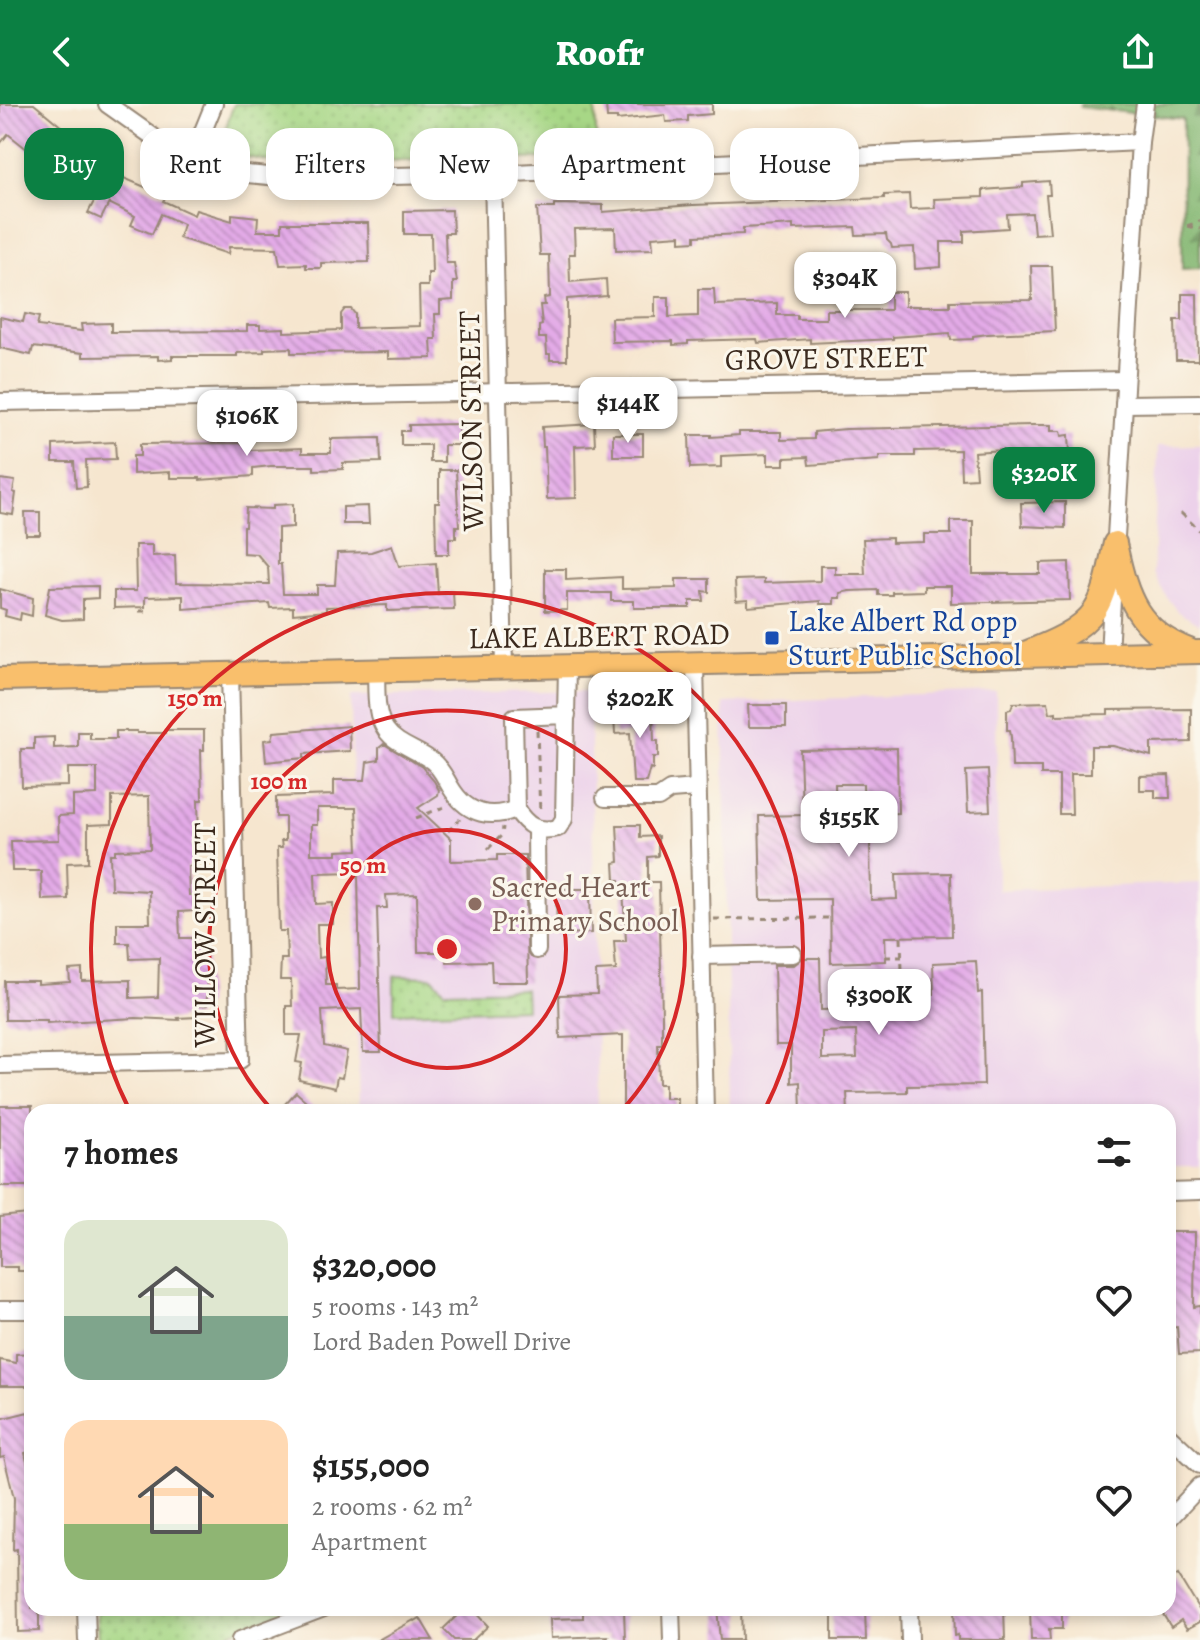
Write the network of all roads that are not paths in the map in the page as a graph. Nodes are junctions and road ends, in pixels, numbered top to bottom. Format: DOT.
graph roads {
  1 [pos="107,104"];
  2 [pos="214,104"];
  3 [pos="1145,104"];
  4 [pos="141,128"];
  5 [pos="204,128"];
  6 [pos="1140,142"];
  7 [pos="518,173"];
  8 [pos="250,174"];
  9 [pos="410,176"];
  10 [pos="494,200"];
  11 [pos="1125,380"];
  12 [pos="499,392"];
  13 [pos="0,402"];
  14 [pos="1200,403"];
  15 [pos="1124,404"];
  16 [pos="1115,543"];
  17 [pos="1198,652"];
  18 [pos="1109,655"];
  19 [pos="1012,658"];
  20 [pos="695,664"];
  21 [pos="567,666"];
  22 [pos="504,667"];
  23 [pos="376,670"];
  24 [pos="230,673"];
  25 [pos="0,679"];
  26 [pos="567,715"];
  27 [pos="697,788"];
  28 [pos="605,798"];
  29 [pos="516,809"];
  30 [pos="536,829"];
  31 [pos="537,950"];
  32 [pos="793,954"];
  33 [pos="701,956"];
  34 [pos="0,1065"];
  35 [pos="705,1104"];
  36 [pos="1200,1191"];
  37 [pos="1176,1192"];
  38 [pos="0,1310"];
  39 [pos="24,1310"];
  40 [pos="1176,1442"];
  41 [pos="1200,1465"];
  42 [pos="1200,1486"];
  43 [pos="1176,1512"];
  44 [pos="86,1616"];
  45 [pos="303,1616"];
  46 [pos="671,1616"];
  47 [pos="909,1616"];
  48 [pos="87,1640"];
  49 [pos="240,1640"];
  50 [pos="672,1640"];
  51 [pos="910,1640"];
  1 -- 4 [label="street"];
  2 -- 5 [label="street"];
  3 -- 6 [label="street"];
  6 -- 7 [label="street"];
  6 -- 11 [label="street"];
  8 -- 9 [label="street"];
  10 -- 12 [label="street, WILSON STREET"];
  11 -- 12 [label="street, GROVE STREET"];
  11 -- 15 [label="street"];
  12 -- 13 [label="street, GROVE STREET"];
  12 -- 22 [label="street, WILSON STREET"];
  14 -- 15 [label="street"];
  15 -- 16 [label="street"];
  16 -- 17 [label="main road"];
  16 -- 18 [label="street"];
  16 -- 19 [label="main road"];
  17 -- 18 [label="main road, LAKE ALBERT ROAD"];
  18 -- 19 [label="main road, LAKE ALBERT ROAD"];
  19 -- 20 [label="main road, LAKE ALBERT ROAD"];
  20 -- 21 [label="main road, LAKE ALBERT ROAD"];
  20 -- 27 [label="street"];
  21 -- 22 [label="main road, LAKE ALBERT ROAD"];
  21 -- 26 [label="street"];
  22 -- 23 [label="main road, LAKE ALBERT ROAD"];
  23 -- 24 [label="main road, LAKE ALBERT ROAD"];
  23 -- 29 [label="street"];
  24 -- 25 [label="main road, LAKE ALBERT ROAD"];
  24 -- 34 [label="street, WILLOW STREET"];
  26 -- 29 [label="street"];
  26 -- 30 [label="street"];
  27 -- 28 [label="street"];
  27 -- 33 [label="street"];
  29 -- 30 [label="street"];
  30 -- 31 [label="street"];
  32 -- 33 [label="street"];
  33 -- 35 [label="street"];
  36 -- 37 [label="street"];
  38 -- 39 [label="street"];
  40 -- 41 [label="street"];
  42 -- 43 [label="street"];
  44 -- 48 [label="street"];
  45 -- 49 [label="street"];
  46 -- 50 [label="street"];
  47 -- 51 [label="street"];
}
